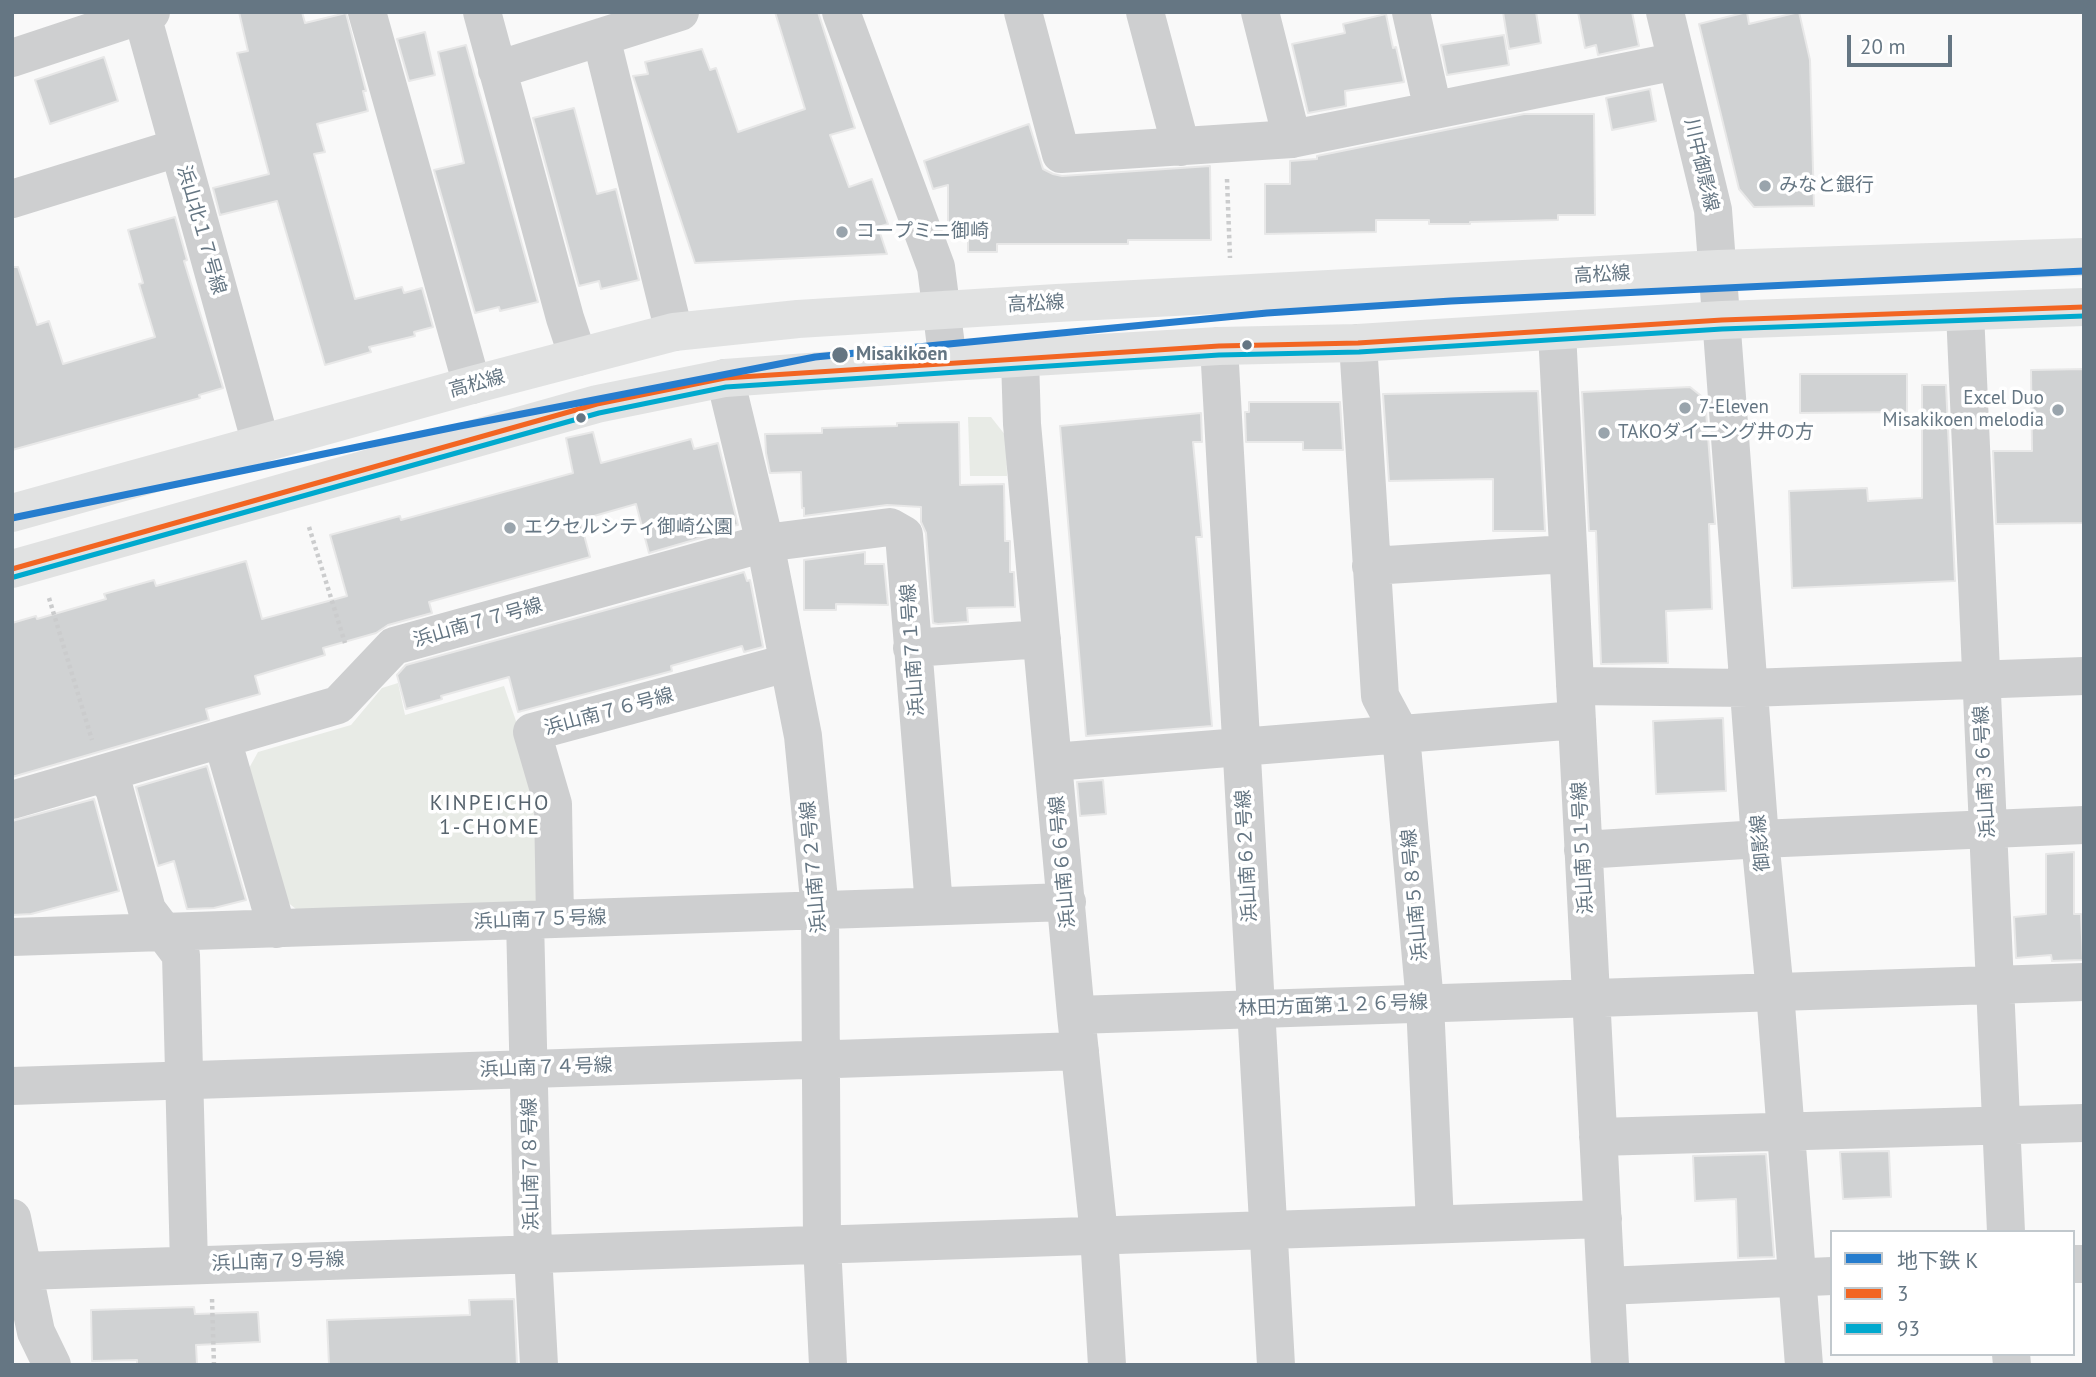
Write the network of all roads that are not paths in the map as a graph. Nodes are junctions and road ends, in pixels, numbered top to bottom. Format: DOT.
graph roads {
  1 [pos="367,12"];
  2 [pos="482,12"];
  3 [pos="680,12"];
  4 [pos="841,12"];
  5 [pos="1023,12"];
  6 [pos="1145,12"];
  7 [pos="1260,12"];
  8 [pos="1411,12"];
  9 [pos="1665,12"];
  10 [pos="146,14"];
  11 [pos="601,37"];
  12 [pos="12,58"];
  13 [pos="1677,61"];
  14 [pos="497,70"];
  15 [pos="1433,110"];
  16 [pos="1292,139"];
  17 [pos="1181,146"];
  18 [pos="177,148"];
  19 [pos="12,199"];
  20 [pos="2084,257"];
  21 [pos="1718,269"];
  22 [pos="2084,307"];
  23 [pos="940,309"];
  24 [pos="1965,312"];
  25 [pos="1722,320"];
  26 [pos="674,332"];
  27 [pos="1557,332"];
  28 [pos="1358,343"];
  29 [pos="1219,346"];
  30 [pos="578,357"];
  31 [pos="1020,359"];
  32 [pos="948,362"];
  33 [pos="725,379"];
  34 [pos="472,386"];
  35 [pos="261,444"];
  36 [pos="12,513"];
  37 [pos="765,543"];
  38 [pos="1567,554"];
  39 [pos="25,566"];
  40 [pos="1371,566"];
  41 [pos="1042,639"];
  42 [pos="912,648"];
  43 [pos="787,663"];
  44 [pos="2084,676"];
  45 [pos="1981,680"];
  46 [pos="1749,688"];
  47 [pos="1576,703"];
  48 [pos="1401,734"];
  49 [pos="222,739"];
  50 [pos="1241,747"];
  51 [pos="1054,762"];
  52 [pos="102,774"];
  53 [pos="12,800"];
  54 [pos="2084,825"];
  55 [pos="1987,830"];
  56 [pos="1760,839"];
  57 [pos="1583,850"];
  58 [pos="1067,902"];
  59 [pos="934,906"];
  60 [pos="820,910"];
  61 [pos="540,920"];
  62 [pos="277,929"];
  63 [pos="166,933"];
  64 [pos="12,937"];
  65 [pos="2084,982"];
  66 [pos="1995,985"];
  67 [pos="1775,992"];
  68 [pos="1591,998"];
  69 [pos="1425,1003"];
  70 [pos="1256,1009"];
  71 [pos="1078,1033"];
  72 [pos="821,1060"];
  73 [pos="529,1069"];
  74 [pos="183,1080"];
  75 [pos="12,1086"];
  76 [pos="2084,1123"];
  77 [pos="2001,1125"];
  78 [pos="1786,1131"];
  79 [pos="1598,1137"];
  80 [pos="12,1218"];
  81 [pos="1603,1219"];
  82 [pos="1435,1224"];
  83 [pos="1268,1228"];
  84 [pos="2006,1230"];
  85 [pos="1099,1235"];
  86 [pos="822,1244"];
  87 [pos="533,1254"];
  88 [pos="200,1265"];
  89 [pos="23,1271"];
  90 [pos="1814,1277"];
  91 [pos="1606,1286"];
  92 [pos="52,1365"];
  93 [pos="539,1365"];
  94 [pos="828,1365"];
  95 [pos="1107,1365"];
  96 [pos="1276,1365"];
  97 [pos="1610,1365"];
  98 [pos="1804,1365"];
  1 -- 34 [label="street"];
  2 -- 14 [label="street"];
  3 -- 11 [label="street"];
  4 -- 23 [label="street"];
  5 -- 17 [label="street"];
  6 -- 17 [label="street"];
  7 -- 16 [label="street"];
  8 -- 15 [label="street"];
  9 -- 13 [label="street, 川中御影線"];
  10 -- 12 [label="street"];
  10 -- 18 [label="street, 浜山北１７号線"];
  11 -- 14 [label="street"];
  11 -- 26 [label="street"];
  13 -- 15 [label="street"];
  13 -- 21 [label="street, 川中御影線"];
  14 -- 30 [label="street"];
  15 -- 16 [label="street"];
  16 -- 17 [label="street"];
  18 -- 19 [label="street"];
  18 -- 35 [label="street, 浜山北１７号線"];
  20 -- 21 [label="main road, 高松線"];
  21 -- 23 [label="main road, 高松線"];
  21 -- 25 [label="street, 川中御影線"];
  22 -- 24 [label="main road"];
  23 -- 26 [label="main road, 高松線"];
  23 -- 32 [label="street"];
  24 -- 25 [label="main road"];
  24 -- 45 [label="street, 浜山南３６号線"];
  25 -- 27 [label="main road"];
  25 -- 46 [label="street, 御影線"];
  26 -- 30 [label="main road, 高松線"];
  27 -- 28 [label="main road"];
  27 -- 38 [label="street, 浜山南５１号線"];
  28 -- 29 [label="main road"];
  28 -- 40 [label="street"];
  29 -- 31 [label="main road"];
  29 -- 50 [label="street, 浜山南６２号線"];
  30 -- 34 [label="main road, 高松線"];
  31 -- 32 [label="main road"];
  31 -- 41 [label="street, 浜山南６６号線"];
  32 -- 33 [label="main road"];
  33 -- 37 [label="street, 浜山南７２号線"];
  33 -- 39 [label="main road"];
  34 -- 35 [label="main road, 高松線"];
  35 -- 36 [label="main road, 高松線"];
  37 -- 42 [label="street, 浜山南７１号線"];
  37 -- 43 [label="street, 浜山南７２号線"];
  37 -- 49 [label="street, 浜山南７７号線"];
  38 -- 40 [label="street"];
  38 -- 47 [label="street, 浜山南５１号線"];
  40 -- 48 [label="street"];
  41 -- 42 [label="street"];
  41 -- 51 [label="street, 浜山南６６号線"];
  42 -- 59 [label="street, 浜山南７１号線"];
  43 -- 60 [label="street, 浜山南７２号線"];
  43 -- 61 [label="street, 浜山南７６号線"];
  44 -- 45 [label="street"];
  45 -- 46 [label="street"];
  45 -- 55 [label="street, 浜山南３６号線"];
  46 -- 47 [label="street"];
  46 -- 56 [label="street, 御影線"];
  47 -- 48 [label="street"];
  47 -- 57 [label="street, 浜山南５１号線"];
  48 -- 50 [label="street"];
  48 -- 69 [label="street, 浜山南５８号線"];
  49 -- 52 [label="street, 浜山南７７号線"];
  49 -- 62 [label="street"];
  50 -- 51 [label="street"];
  50 -- 70 [label="street, 浜山南６２号線"];
  51 -- 58 [label="street, 浜山南６６号線"];
  52 -- 53 [label="street, 浜山南７７号線"];
  52 -- 63 [label="street"];
  54 -- 55 [label="street"];
  55 -- 56 [label="street"];
  55 -- 66 [label="street, 浜山南３６号線"];
  56 -- 57 [label="street"];
  56 -- 67 [label="street, 御影線"];
  57 -- 68 [label="street, 浜山南５１号線"];
  58 -- 59 [label="street, 浜山南７５号線"];
  58 -- 71 [label="street, 浜山南６６号線"];
  59 -- 60 [label="street, 浜山南７５号線"];
  60 -- 61 [label="street, 浜山南７５号線"];
  60 -- 72 [label="street, 浜山南７２号線"];
  61 -- 62 [label="street, 浜山南７５号線"];
  61 -- 73 [label="street, 浜山南７８号線"];
  62 -- 63 [label="street, 浜山南７５号線"];
  63 -- 64 [label="street, 浜山南７５号線"];
  63 -- 74 [label="street"];
  65 -- 66 [label="street, 林田方面第１２６号線"];
  66 -- 67 [label="street, 林田方面第１２６号線"];
  66 -- 77 [label="street, 浜山南３６号線"];
  67 -- 68 [label="street, 林田方面第１２６号線"];
  67 -- 78 [label="street, 御影線"];
  68 -- 69 [label="street, 林田方面第１２６号線"];
  68 -- 79 [label="street, 浜山南５１号線"];
  69 -- 70 [label="street, 林田方面第１２６号線"];
  69 -- 82 [label="street, 浜山南５８号線"];
  70 -- 71 [label="street, 林田方面第１２６号線"];
  70 -- 83 [label="street, 浜山南６２号線"];
  71 -- 72 [label="street, 浜山南７４号線"];
  71 -- 85 [label="street, 浜山南６６号線"];
  72 -- 73 [label="street, 浜山南７４号線"];
  72 -- 86 [label="street, 浜山南７２号線"];
  73 -- 74 [label="street, 浜山南７４号線"];
  73 -- 87 [label="street, 浜山南７８号線"];
  74 -- 75 [label="street, 浜山南７４号線"];
  74 -- 88 [label="street"];
  76 -- 77 [label="street"];
  77 -- 78 [label="street"];
  77 -- 84 [label="street, 浜山南３６号線"];
  78 -- 79 [label="street"];
  78 -- 90 [label="street, 御影線"];
  79 -- 81 [label="street, 浜山南５１号線"];
  80 -- 89 [label="street"];
  81 -- 82 [label="street, 浜山南７９号線"];
  81 -- 91 [label="street, 浜山南５１号線"];
  82 -- 83 [label="street, 浜山南７９号線"];
  83 -- 85 [label="street, 浜山南７９号線"];
  83 -- 96 [label="street, 浜山南６２号線"];
  85 -- 86 [label="street, 浜山南７９号線"];
  85 -- 95 [label="street, 浜山南６６号線"];
  86 -- 87 [label="street, 浜山南７９号線"];
  86 -- 94 [label="street, 浜山南７２号線"];
  87 -- 88 [label="street, 浜山南７９号線"];
  87 -- 93 [label="street, 浜山南７８号線"];
  88 -- 89 [label="street, 浜山南７９号線"];
  89 -- 92 [label="street"];
  90 -- 91 [label="street"];
  90 -- 98 [label="street, 御影線"];
  91 -- 97 [label="street, 浜山南５１号線"];
}
